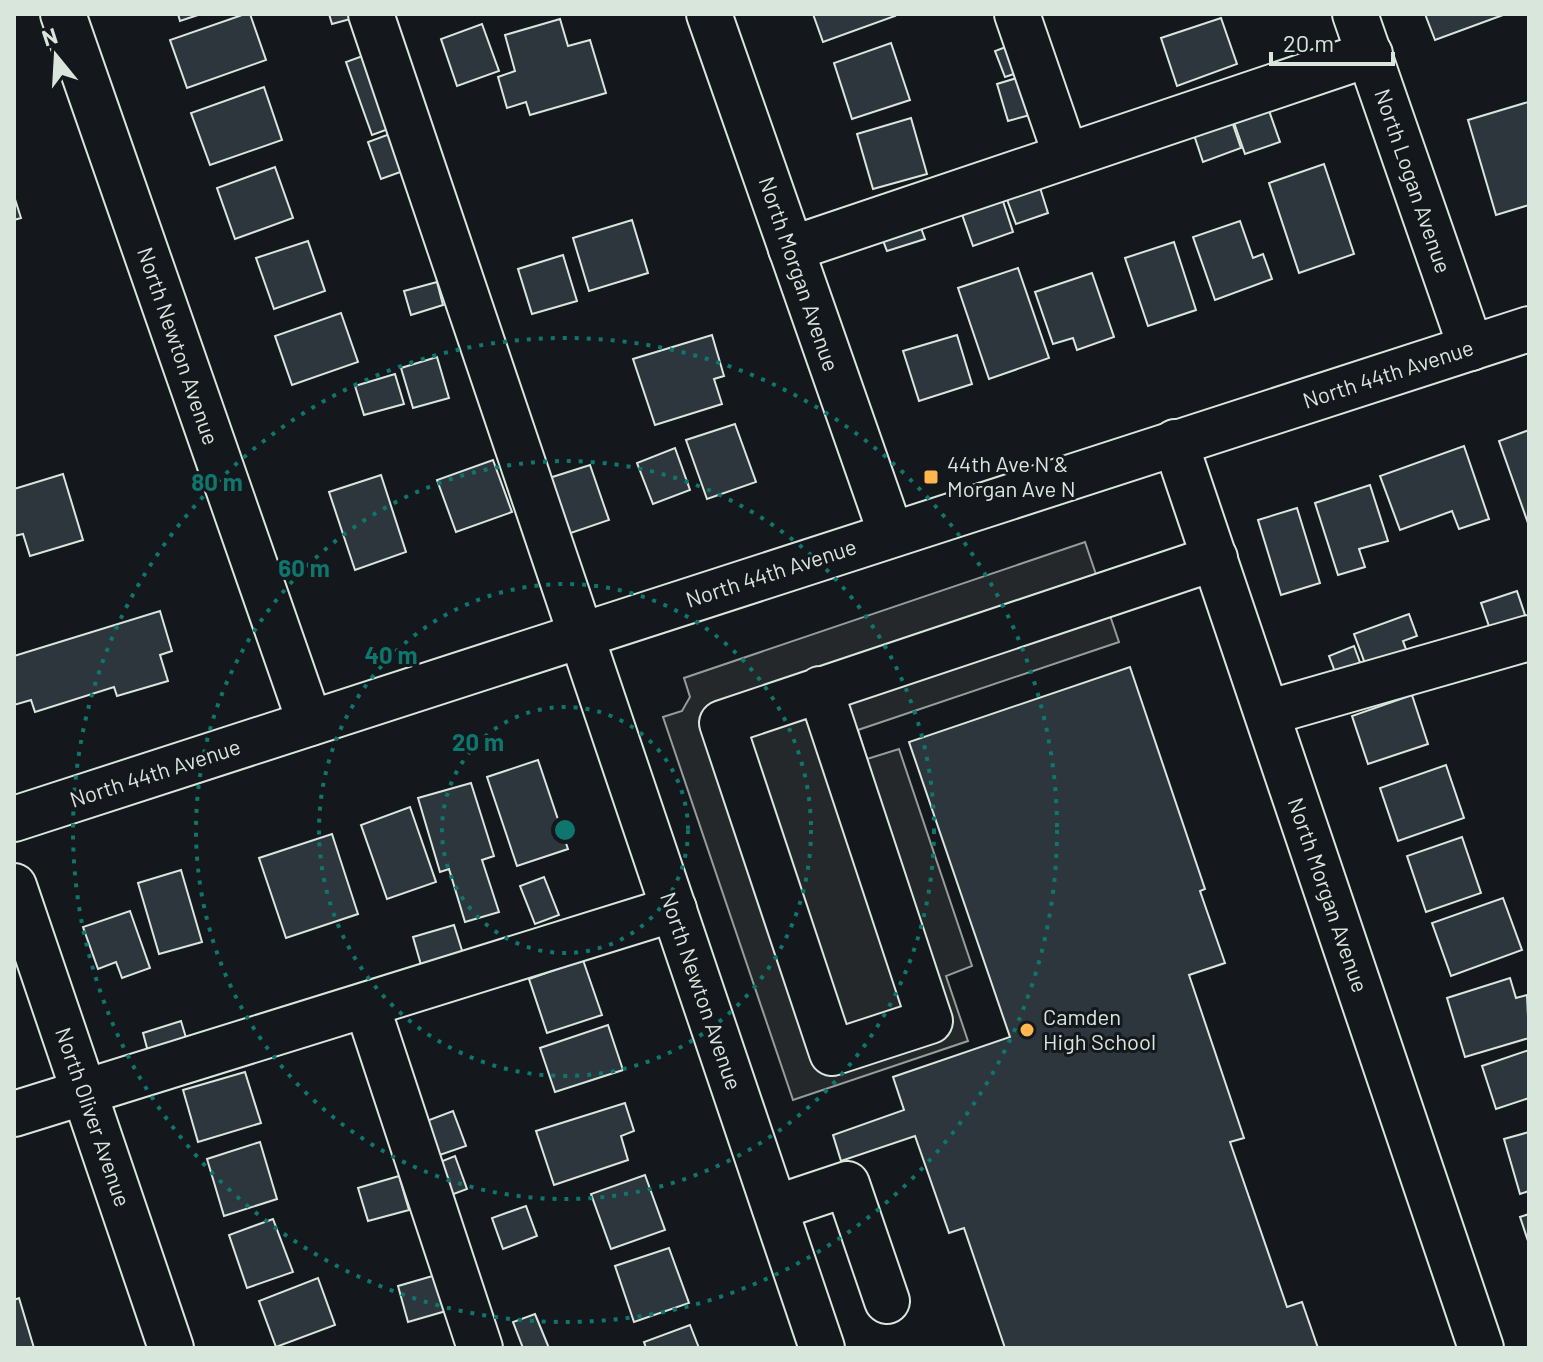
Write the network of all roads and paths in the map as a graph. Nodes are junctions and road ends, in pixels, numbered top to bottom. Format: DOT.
graph roads {
  1 [pos="63,14"];
  2 [pos="371,14"];
  3 [pos="709,14"];
  4 [pos="1017,14"];
  5 [pos="1362,34"];
  6 [pos="1066,156"];
  7 [pos="791,249"];
  8 [pos="1529,329"];
  9 [pos="1471,348"];
  10 [pos="1175,442"];
  11 [pos="891,534"];
  12 [pos="1215,558"];
  13 [pos="581,635"];
  14 [pos="1529,638"];
  15 [pos="820,689"];
  16 [pos="1267,713"];
  17 [pos="310,723"];
  18 [pos="15,814"];
  19 [pos="14,886"];
  20 [pos="674,909"];
  21 [pos="367,1006"];
  22 [pos="84,1090"];
  23 [pos="14,1114"];
  24 [pos="775,1208"];
  25 [pos="887,1301"];
  26 [pos="171,1348"];
  27 [pos="480,1348"];
  28 [pos="822,1348"];
  29 [pos="1481,1348"];
  1 -- 17 [label="street, North Newton Avenue"];
  2 -- 13 [label="street, North Newton Avenue"];
  3 -- 7 [label="street, North Morgan Avenue"];
  4 -- 6 [label="street"];
  5 -- 6 [label="street"];
  5 -- 9 [label="street, North Logan Avenue"];
  6 -- 7 [label="street"];
  7 -- 11 [label="street, North Morgan Avenue"];
  8 -- 9 [label="street, North 44th Avenue"];
  9 -- 10 [label="street, North 44th Avenue"];
  10 -- 11 [label="street, North 44th Avenue"];
  10 -- 12 [label="street, North Morgan Avenue"];
  11 -- 13 [label="street, North 44th Avenue"];
  12 -- 15 [label="street"];
  12 -- 16 [label="street, North Morgan Avenue"];
  13 -- 17 [label="street, North 44th Avenue"];
  13 -- 20 [label="street, North Newton Avenue"];
  14 -- 16 [label="street"];
  15 -- 15 [label="street"];
  16 -- 29 [label="street, North Morgan Avenue"];
  17 -- 18 [label="street, North 44th Avenue"];
  19 -- 22 [label="street, North Oliver Avenue"];
  20 -- 21 [label="street"];
  20 -- 24 [label="street, North Newton Avenue"];
  21 -- 22 [label="street"];
  21 -- 27 [label="street"];
  22 -- 23 [label="street"];
  22 -- 26 [label="street, North Oliver Avenue"];
  24 -- 25 [label="street"];
  24 -- 28 [label="street, North Newton Avenue"];
}
